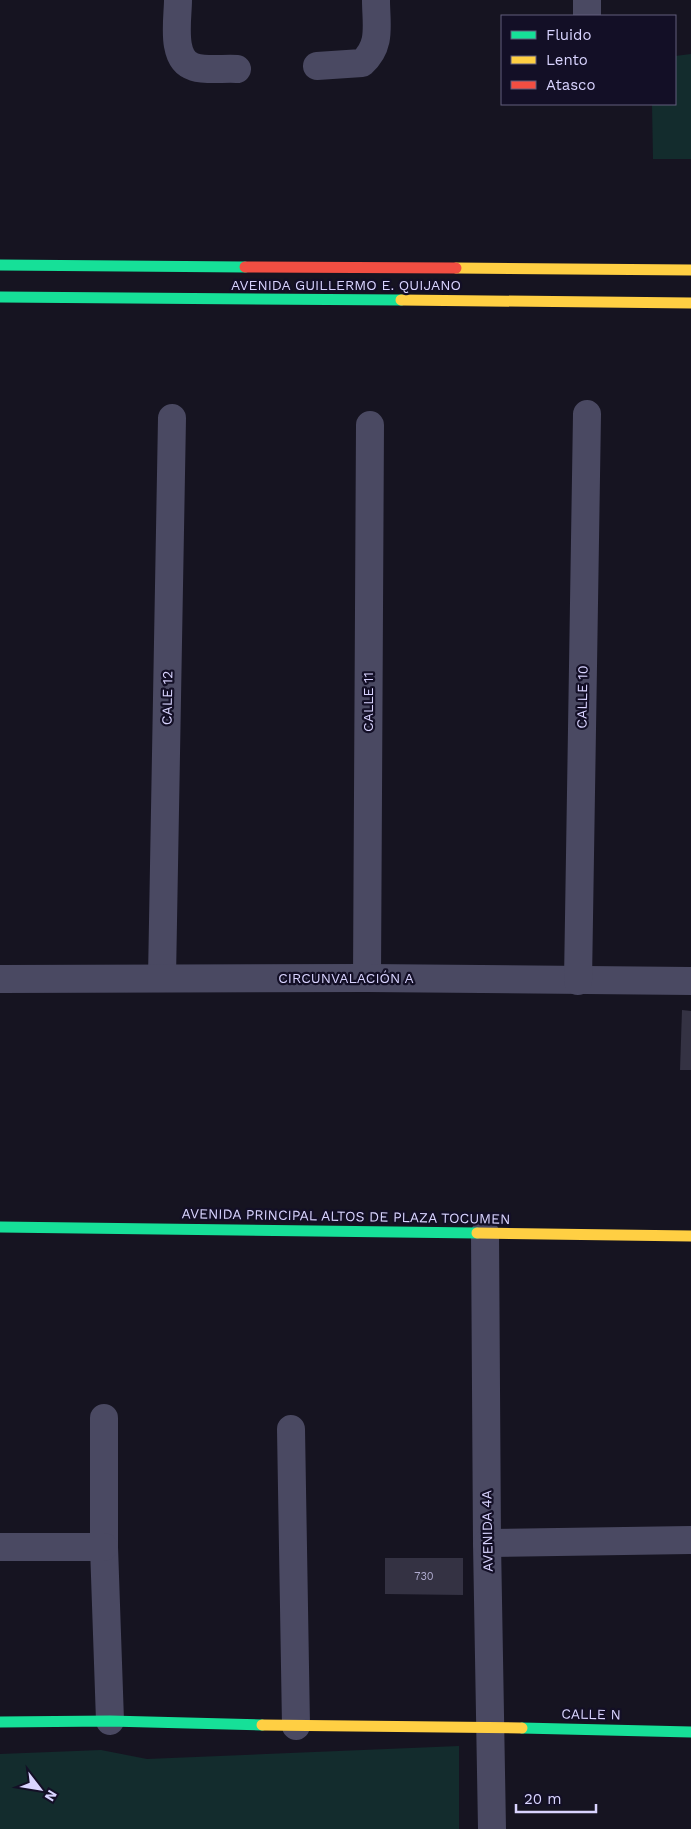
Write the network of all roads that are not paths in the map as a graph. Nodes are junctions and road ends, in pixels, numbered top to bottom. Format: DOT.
graph roads {
  1 [pos="178,0"];
  2 [pos="376,0"];
  3 [pos="587,0"];
  4 [pos="587,15"];
  5 [pos="317,66"];
  6 [pos="237,69"];
  7 [pos="0,265"];
  8 [pos="691,270"];
  9 [pos="0,298"];
  10 [pos="691,303"];
  11 [pos="587,414"];
  12 [pos="172,418"];
  13 [pos="370,426"];
  14 [pos="162,978"];
  15 [pos="367,978"];
  16 [pos="0,979"];
  17 [pos="578,981"];
  18 [pos="691,981"];
  19 [pos="0,1227"];
  20 [pos="485,1234"];
  21 [pos="691,1236"];
  22 [pos="104,1418"];
  23 [pos="290,1429"];
  24 [pos="691,1540"];
  25 [pos="487,1543"];
  26 [pos="104,1547"];
  27 [pos="0,1548"];
  28 [pos="110,1721"];
  29 [pos="0,1722"];
  30 [pos="296,1726"];
  31 [pos="490,1727"];
  32 [pos="691,1732"];
  33 [pos="492,1829"];
  1 -- 6 [label="street"];
  2 -- 5 [label="street"];
  3 -- 4 [label="street"];
  7 -- 8 [label="street, AVENIDA GUILLERMO E. QUIJANO"];
  9 -- 10 [label="street, AVENIDA GUILLERMO E. QUIJANO"];
  11 -- 17 [label="street, CALLE 10"];
  12 -- 14 [label="street, CALE 12"];
  13 -- 15 [label="street, CALLE 11"];
  14 -- 15 [label="street, CIRCUNVALACIÓN A"];
  14 -- 16 [label="street, CIRCUNVALACIÓN A"];
  15 -- 17 [label="street, CIRCUNVALACIÓN A"];
  17 -- 18 [label="street, CIRCUNVALACIÓN A"];
  19 -- 20 [label="street, AVENIDA PRINCIPAL ALTOS DE PLAZA TOCUMEN"];
  20 -- 21 [label="street, AVENIDA PRINCIPAL ALTOS DE PLAZA TOCUMEN"];
  20 -- 25 [label="street, AVENIDA 4A"];
  22 -- 26 [label="street"];
  23 -- 30 [label="street"];
  24 -- 25 [label="street"];
  25 -- 31 [label="street, AVENIDA 4A"];
  26 -- 27 [label="street"];
  26 -- 28 [label="street"];
  28 -- 29 [label="street, CALLE N"];
  28 -- 30 [label="street, CALLE N"];
  30 -- 31 [label="street, CALLE N"];
  31 -- 32 [label="street, CALLE N"];
  31 -- 33 [label="street, AVENIDA 4A"];
}
